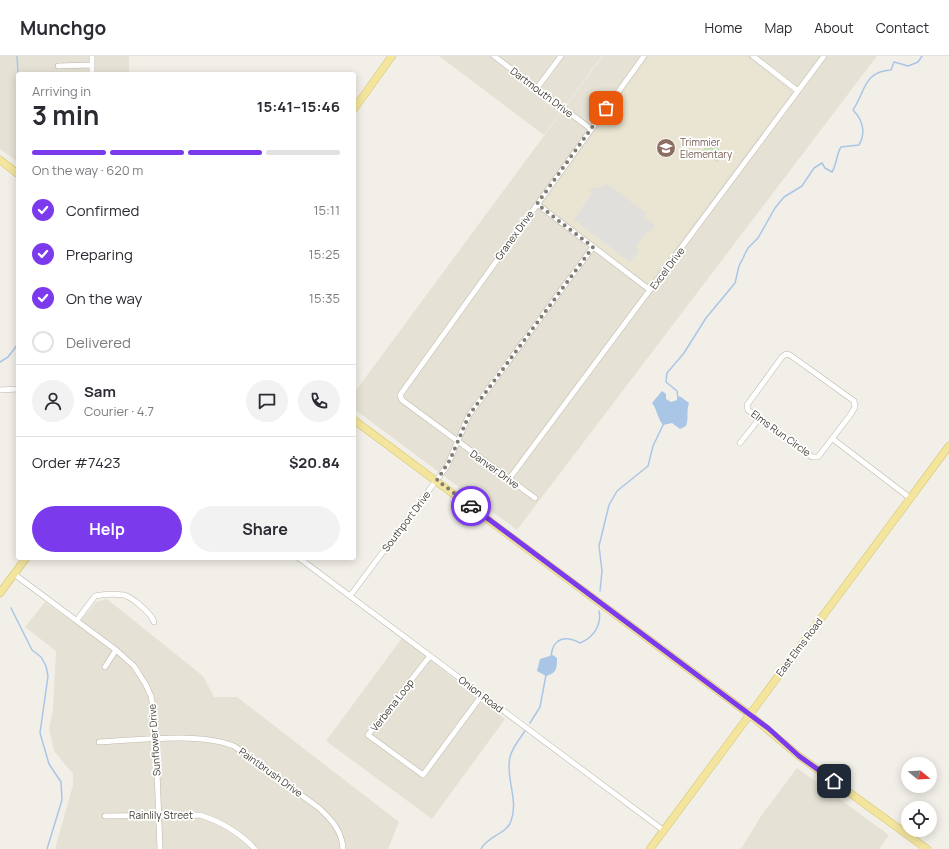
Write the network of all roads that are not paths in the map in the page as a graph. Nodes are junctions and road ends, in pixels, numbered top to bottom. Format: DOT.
graph roads {
  1 [pos="92,56"];
  2 [pos="392,56"];
  3 [pos="494,56"];
  4 [pos="561,56"];
  5 [pos="644,56"];
  6 [pos="753,56"];
  7 [pos="824,56"];
  8 [pos="92,65"];
  9 [pos="58,66"];
  10 [pos="92,72"];
  11 [pos="537,88"];
  12 [pos="798,90"];
  13 [pos="356,106"];
  14 [pos="591,129"];
  15 [pos="0,160"];
  16 [pos="16,171"];
  17 [pos="537,204"];
  18 [pos="593,247"];
  19 [pos="650,290"];
  20 [pos="16,389"];
  21 [pos="0,390"];
  22 [pos="400,395"];
  23 [pos="759,419"];
  24 [pos="356,421"];
  25 [pos="833,439"];
  26 [pos="458,442"];
  27 [pos="740,443"];
  28 [pos="949,446"];
  29 [pos="437,480"];
  30 [pos="509,480"];
  31 [pos="534,498"];
  32 [pos="910,498"];
  33 [pos="24,560"];
  34 [pos="302,560"];
  35 [pos="14,574"];
  36 [pos="0,593"];
  37 [pos="350,596"];
  38 [pos="77,620"];
  39 [pos="154,622"];
  40 [pos="116,650"];
  41 [pos="430,656"];
  42 [pos="104,666"];
  43 [pos="482,695"];
  44 [pos="750,714"];
  45 [pos="155,740"];
  46 [pos="99,742"];
  47 [pos="159,814"];
  48 [pos="105,816"];
  49 [pos="663,830"];
  50 [pos="160,849"];
  51 [pos="255,849"];
  52 [pos="343,849"];
  53 [pos="650,849"];
  54 [pos="927,849"];
  1 -- 8 [label="street"];
  2 -- 13 [label="main road"];
  3 -- 11 [label="street, Dartmouth Drive"];
  4 -- 11 [label="street"];
  5 -- 14 [label="street, Granex Drive"];
  6 -- 12 [label="street"];
  7 -- 12 [label="street, Excel Drive"];
  8 -- 9 [label="street"];
  8 -- 10 [label="street"];
  11 -- 14 [label="street, Dartmouth Drive"];
  12 -- 19 [label="street, Excel Drive"];
  14 -- 17 [label="street, Granex Drive"];
  15 -- 16 [label="main road"];
  17 -- 18 [label="street"];
  17 -- 22 [label="street, Granex Drive"];
  18 -- 19 [label="street"];
  18 -- 26 [label="street, Southport Drive"];
  19 -- 30 [label="street, Excel Drive"];
  20 -- 21 [label="street"];
  22 -- 26 [label="street, Danver Drive"];
  23 -- 25 [label="street, Elms Run Circle"];
  23 -- 25 [label="street, Elms Run Circle"];
  23 -- 27 [label="street"];
  24 -- 29 [label="main road"];
  25 -- 32 [label="street"];
  26 -- 29 [label="street, Southport Drive"];
  26 -- 30 [label="street, Danver Drive"];
  28 -- 32 [label="main road, East Elms Road"];
  29 -- 37 [label="street, Southport Drive"];
  29 -- 44 [label="main road"];
  30 -- 31 [label="street, Danver Drive"];
  32 -- 44 [label="main road, East Elms Road"];
  33 -- 35 [label="main road"];
  34 -- 37 [label="street, Onion Road"];
  35 -- 36 [label="main road"];
  35 -- 38 [label="street, Sunflower Drive"];
  37 -- 41 [label="street, Onion Road"];
  38 -- 39 [label="street"];
  38 -- 40 [label="street, Sunflower Drive"];
  40 -- 42 [label="street"];
  40 -- 45 [label="street, Sunflower Drive"];
  41 -- 43 [label="street, Onion Road"];
  41 -- 43 [label="street, Verbena Loop"];
  43 -- 49 [label="street, Onion Road"];
  44 -- 49 [label="main road, East Elms Road"];
  44 -- 54 [label="main road"];
  45 -- 46 [label="street, Paintbrush Drive"];
  45 -- 47 [label="street, Sunflower Drive"];
  45 -- 52 [label="street, Paintbrush Drive"];
  47 -- 48 [label="street, Rainlily Street"];
  47 -- 50 [label="street, Sunflower Drive"];
  47 -- 51 [label="street, Rainlily Street"];
  49 -- 53 [label="main road, East Elms Road"];
}
